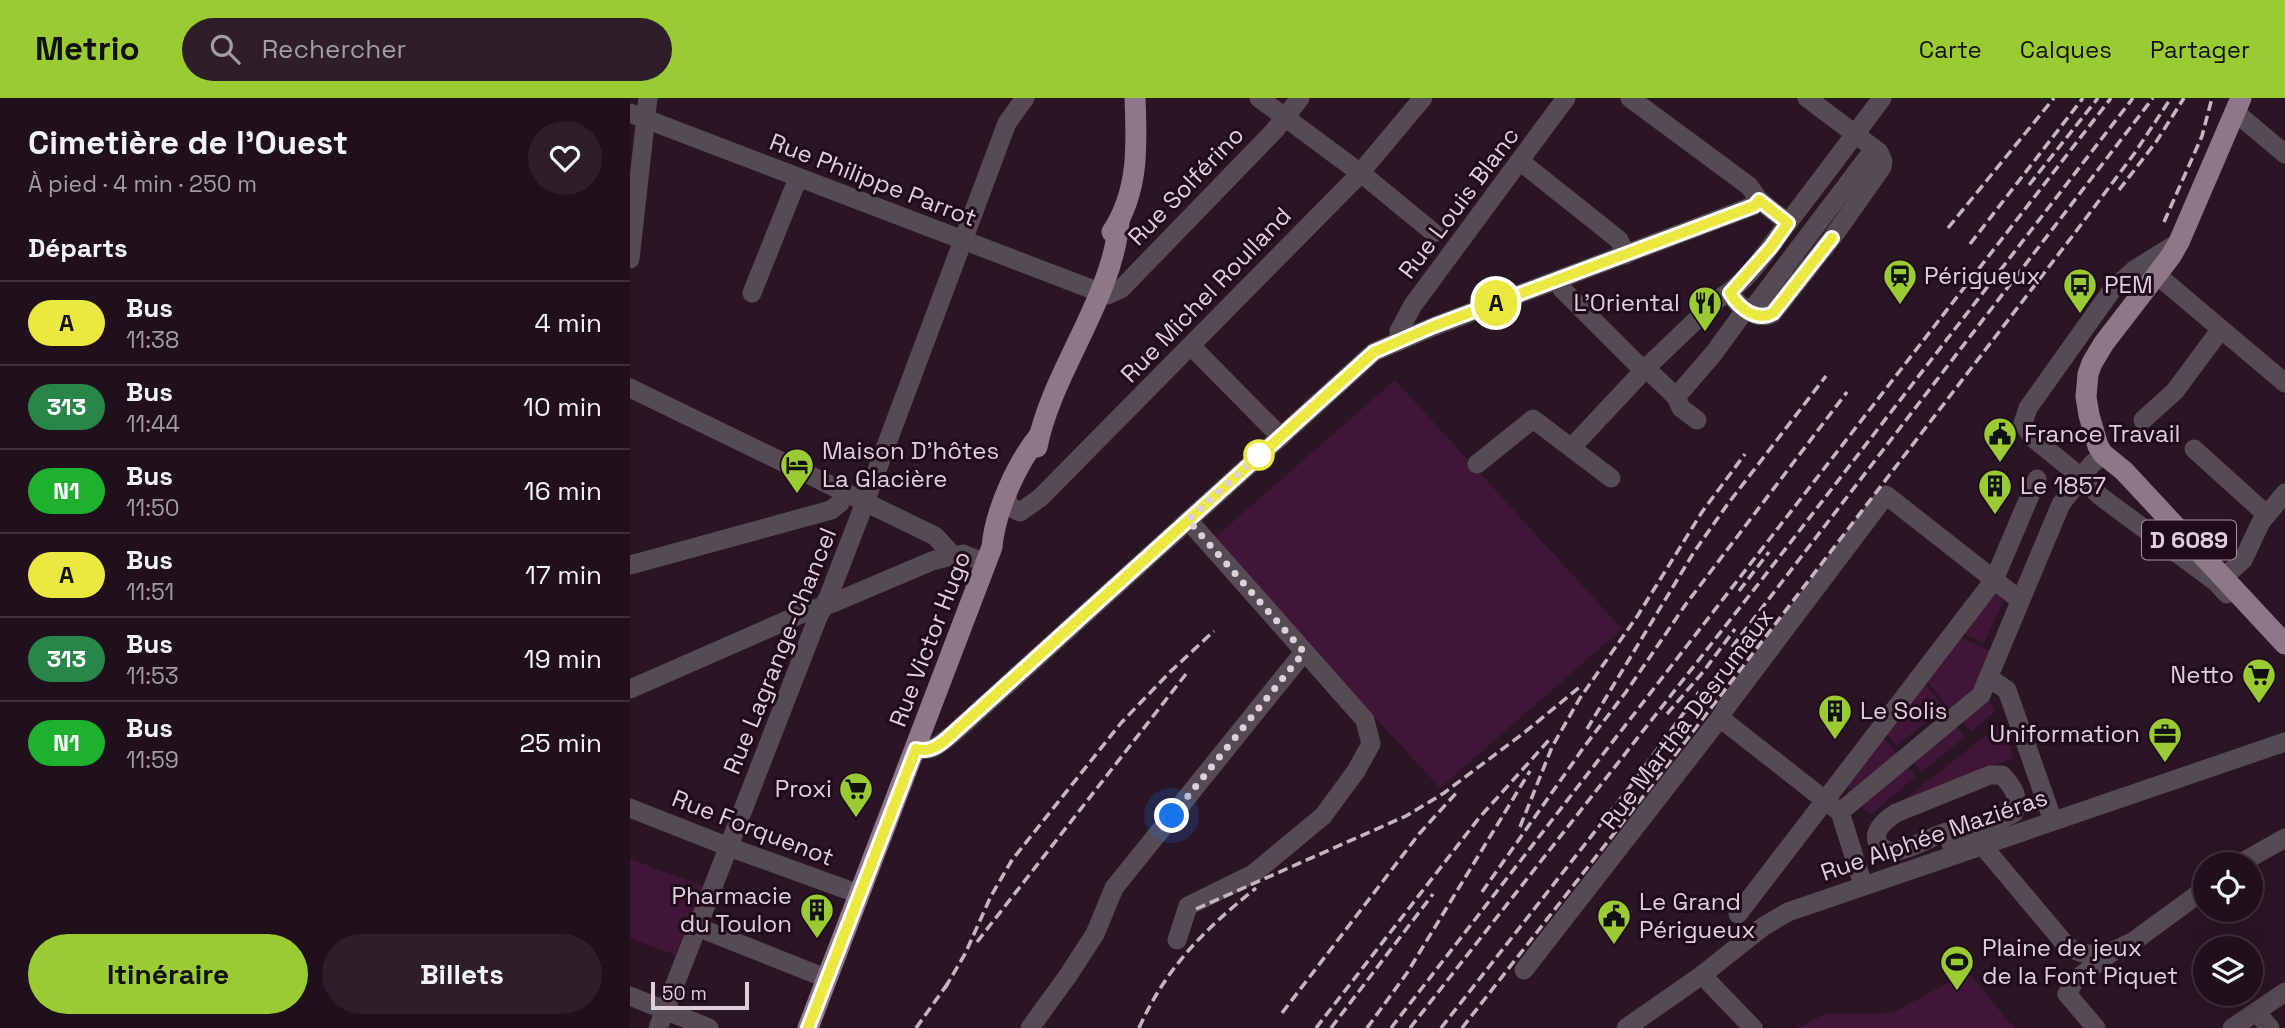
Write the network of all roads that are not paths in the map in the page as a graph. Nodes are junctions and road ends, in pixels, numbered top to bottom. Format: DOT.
graph roads {
  1 [pos="648,98"];
  2 [pos="1025,98"];
  3 [pos="1135,98"];
  4 [pos="1259,98"];
  5 [pos="1300,98"];
  6 [pos="1423,98"];
  7 [pos="1566,98"];
  8 [pos="1630,98"];
  9 [pos="1807,98"];
  10 [pos="1882,98"];
  11 [pos="2238,105"];
  12 [pos="638,116"];
  13 [pos="1284,117"];
  14 [pos="1856,134"];
  15 [pos="2285,154"];
  16 [pos="1521,162"];
  17 [pos="1359,173"];
  18 [pos="798,178"];
  19 [pos="1759,200"];
  20 [pos="1788,223"];
  21 [pos="1434,233"];
  22 [pos="963,242"];
  23 [pos="2179,242"];
  24 [pos="1626,255"];
  25 [pos="630,258"];
  26 [pos="2157,275"];
  27 [pos="1559,280"];
  28 [pos="1094,291"];
  29 [pos="752,293"];
  30 [pos="1730,293"];
  31 [pos="1746,309"];
  32 [pos="2221,329"];
  33 [pos="1399,340"];
  34 [pos="1191,346"];
  35 [pos="1646,368"];
  36 [pos="2285,383"];
  37 [pos="630,388"];
  38 [pos="1676,397"];
  39 [pos="1697,420"];
  40 [pos="2143,420"];
  41 [pos="1281,437"];
  42 [pos="1572,447"];
  43 [pos="2194,449"];
  44 [pos="2103,454"];
  45 [pos="1477,464"];
  46 [pos="2081,477"];
  47 [pos="1611,478"];
  48 [pos="2037,479"];
  49 [pos="845,492"];
  50 [pos="2285,494"];
  51 [pos="864,501"];
  52 [pos="1011,503"];
  53 [pos="2267,515"];
  54 [pos="1188,520"];
  55 [pos="951,555"];
  56 [pos="989,555"];
  57 [pos="630,565"];
  58 [pos="2223,578"];
  59 [pos="1994,580"];
  60 [pos="2020,600"];
  61 [pos="823,606"];
  62 [pos="2278,637"];
  63 [pos="1304,652"];
  64 [pos="1989,678"];
  65 [pos="630,689"];
  66 [pos="1720,719"];
  67 [pos="2285,742"];
  68 [pos="916,749"];
  69 [pos="1825,799"];
  70 [pos="630,807"];
  71 [pos="1840,812"];
  72 [pos="2053,821"];
  73 [pos="2285,838"];
  74 [pos="1982,845"];
  75 [pos="1952,846"];
  76 [pos="729,847"];
  77 [pos="2260,852"];
  78 [pos="1863,885"];
  79 [pos="859,894"];
  80 [pos="2193,899"];
  81 [pos="1738,914"];
  82 [pos="697,927"];
  83 [pos="1177,940"];
  84 [pos="2115,950"];
  85 [pos="1524,971"];
  86 [pos="1702,975"];
  87 [pos="828,979"];
  88 [pos="2285,992"];
  89 [pos="630,996"];
  90 [pos="2256,1012"];
  91 [pos="660,1019"];
  92 [pos="709,1028"];
  93 [pos="808,1028"];
  94 [pos="1030,1028"];
  95 [pos="1626,1028"];
  96 [pos="1753,1028"];
  97 [pos="2096,1028"];
  98 [pos="2232,1028"];
  99 [pos="2270,1028"];
  1 -- 12 [label="street"];
  2 -- 22 [label="street, Rue Lagrange-Chancel"];
  3 -- 28 [label="main road, Rue Victor Hugo"];
  4 -- 13 [label="street"];
  5 -- 13 [label="street, Rue Solférino"];
  6 -- 17 [label="street, Rue Michel Roulland"];
  7 -- 16 [label="street, Rue Louis Blanc"];
  8 -- 19 [label="street"];
  9 -- 14 [label="street"];
  10 -- 14 [label="street"];
  11 -- 15 [label="street"];
  11 -- 23 [label="main road"];
  12 -- 18 [label="street, Rue Philippe Parrot"];
  12 -- 25 [label="street"];
  13 -- 17 [label="street"];
  13 -- 28 [label="street, Rue Solférino"];
  14 -- 20 [label="street"];
  14 -- 31 [label="street"];
  16 -- 24 [label="street"];
  16 -- 33 [label="street, Rue Louis Blanc"];
  17 -- 21 [label="street"];
  17 -- 34 [label="street, Rue Michel Roulland"];
  18 -- 22 [label="street, Rue Philippe Parrot"];
  18 -- 29 [label="street"];
  19 -- 20 [label="street"];
  19 -- 24 [label="street"];
  20 -- 30 [label="street"];
  22 -- 28 [label="street, Rue Philippe Parrot"];
  22 -- 51 [label="street, Rue Lagrange-Chancel"];
  23 -- 26 [label="main road"];
  23 -- 46 [label="street"];
  24 -- 27 [label="street"];
  26 -- 32 [label="street"];
  26 -- 44 [label="main road"];
  27 -- 33 [label="street"];
  27 -- 35 [label="street"];
  28 -- 52 [label="main road, Rue Victor Hugo"];
  30 -- 31 [label="street"];
  30 -- 35 [label="street"];
  31 -- 38 [label="street"];
  32 -- 36 [label="street"];
  32 -- 40 [label="street"];
  33 -- 41 [label="street"];
  34 -- 41 [label="street"];
  34 -- 52 [label="street, Rue Michel Roulland"];
  35 -- 38 [label="street"];
  35 -- 42 [label="street"];
  37 -- 49 [label="street"];
  38 -- 39 [label="street"];
  41 -- 54 [label="street"];
  42 -- 45 [label="street"];
  42 -- 47 [label="street"];
  43 -- 53 [label="street"];
  44 -- 46 [label="street"];
  44 -- 58 [label="main road, D 6089"];
  46 -- 60 [label="street"];
  46 -- 62 [label="street"];
  48 -- 59 [label="street"];
  49 -- 51 [label="street"];
  49 -- 57 [label="street"];
  50 -- 53 [label="street"];
  51 -- 55 [label="street"];
  51 -- 61 [label="street, Rue Lagrange-Chancel"];
  52 -- 56 [label="main road, Rue Victor Hugo"];
  53 -- 58 [label="street"];
  54 -- 63 [label="street"];
  54 -- 68 [label="street"];
  55 -- 56 [label="street"];
  55 -- 61 [label="street"];
  56 -- 68 [label="main road, Rue Victor Hugo"];
  58 -- 62 [label="main road, D 6089"];
  59 -- 60 [label="street"];
  59 -- 66 [label="street, Rue Martha Desrumaux"];
  59 -- 69 [label="street"];
  60 -- 64 [label="street"];
  61 -- 65 [label="street"];
  61 -- 76 [label="street, Rue Lagrange-Chancel"];
  63 -- 83 [label="street"];
  63 -- 94 [label="street"];
  64 -- 71 [label="street"];
  64 -- 72 [label="street"];
  66 -- 69 [label="street"];
  66 -- 85 [label="street, Rue Martha Desrumaux"];
  67 -- 72 [label="street, Rue Alphée Maziéras"];
  68 -- 79 [label="main road, Rue Victor Hugo"];
  69 -- 71 [label="street"];
  69 -- 81 [label="street"];
  70 -- 76 [label="street, Rue Forquenot"];
  71 -- 78 [label="street"];
  72 -- 74 [label="street, Rue Alphée Maziéras"];
  73 -- 77 [label="street"];
  74 -- 75 [label="street, Rue Alphée Maziéras"];
  74 -- 84 [label="street"];
  75 -- 75 [label="street"];
  75 -- 78 [label="street, Rue Alphée Maziéras"];
  76 -- 79 [label="street, Rue Forquenot"];
  76 -- 82 [label="street, Rue Lagrange-Chancel"];
  78 -- 86 [label="street, Rue Alphée Maziéras"];
  79 -- 87 [label="main road, Rue Victor Hugo"];
  80 -- 84 [label="street"];
  82 -- 87 [label="street"];
  82 -- 91 [label="street, Rue Lagrange-Chancel"];
  84 -- 97 [label="street"];
  86 -- 95 [label="street, Rue Alphée Maziéras"];
  86 -- 96 [label="street"];
  87 -- 93 [label="main road, Rue Victor Hugo"];
  88 -- 90 [label="street"];
  89 -- 91 [label="street"];
  90 -- 98 [label="street"];
  90 -- 99 [label="street"];
  91 -- 92 [label="street"];
}
